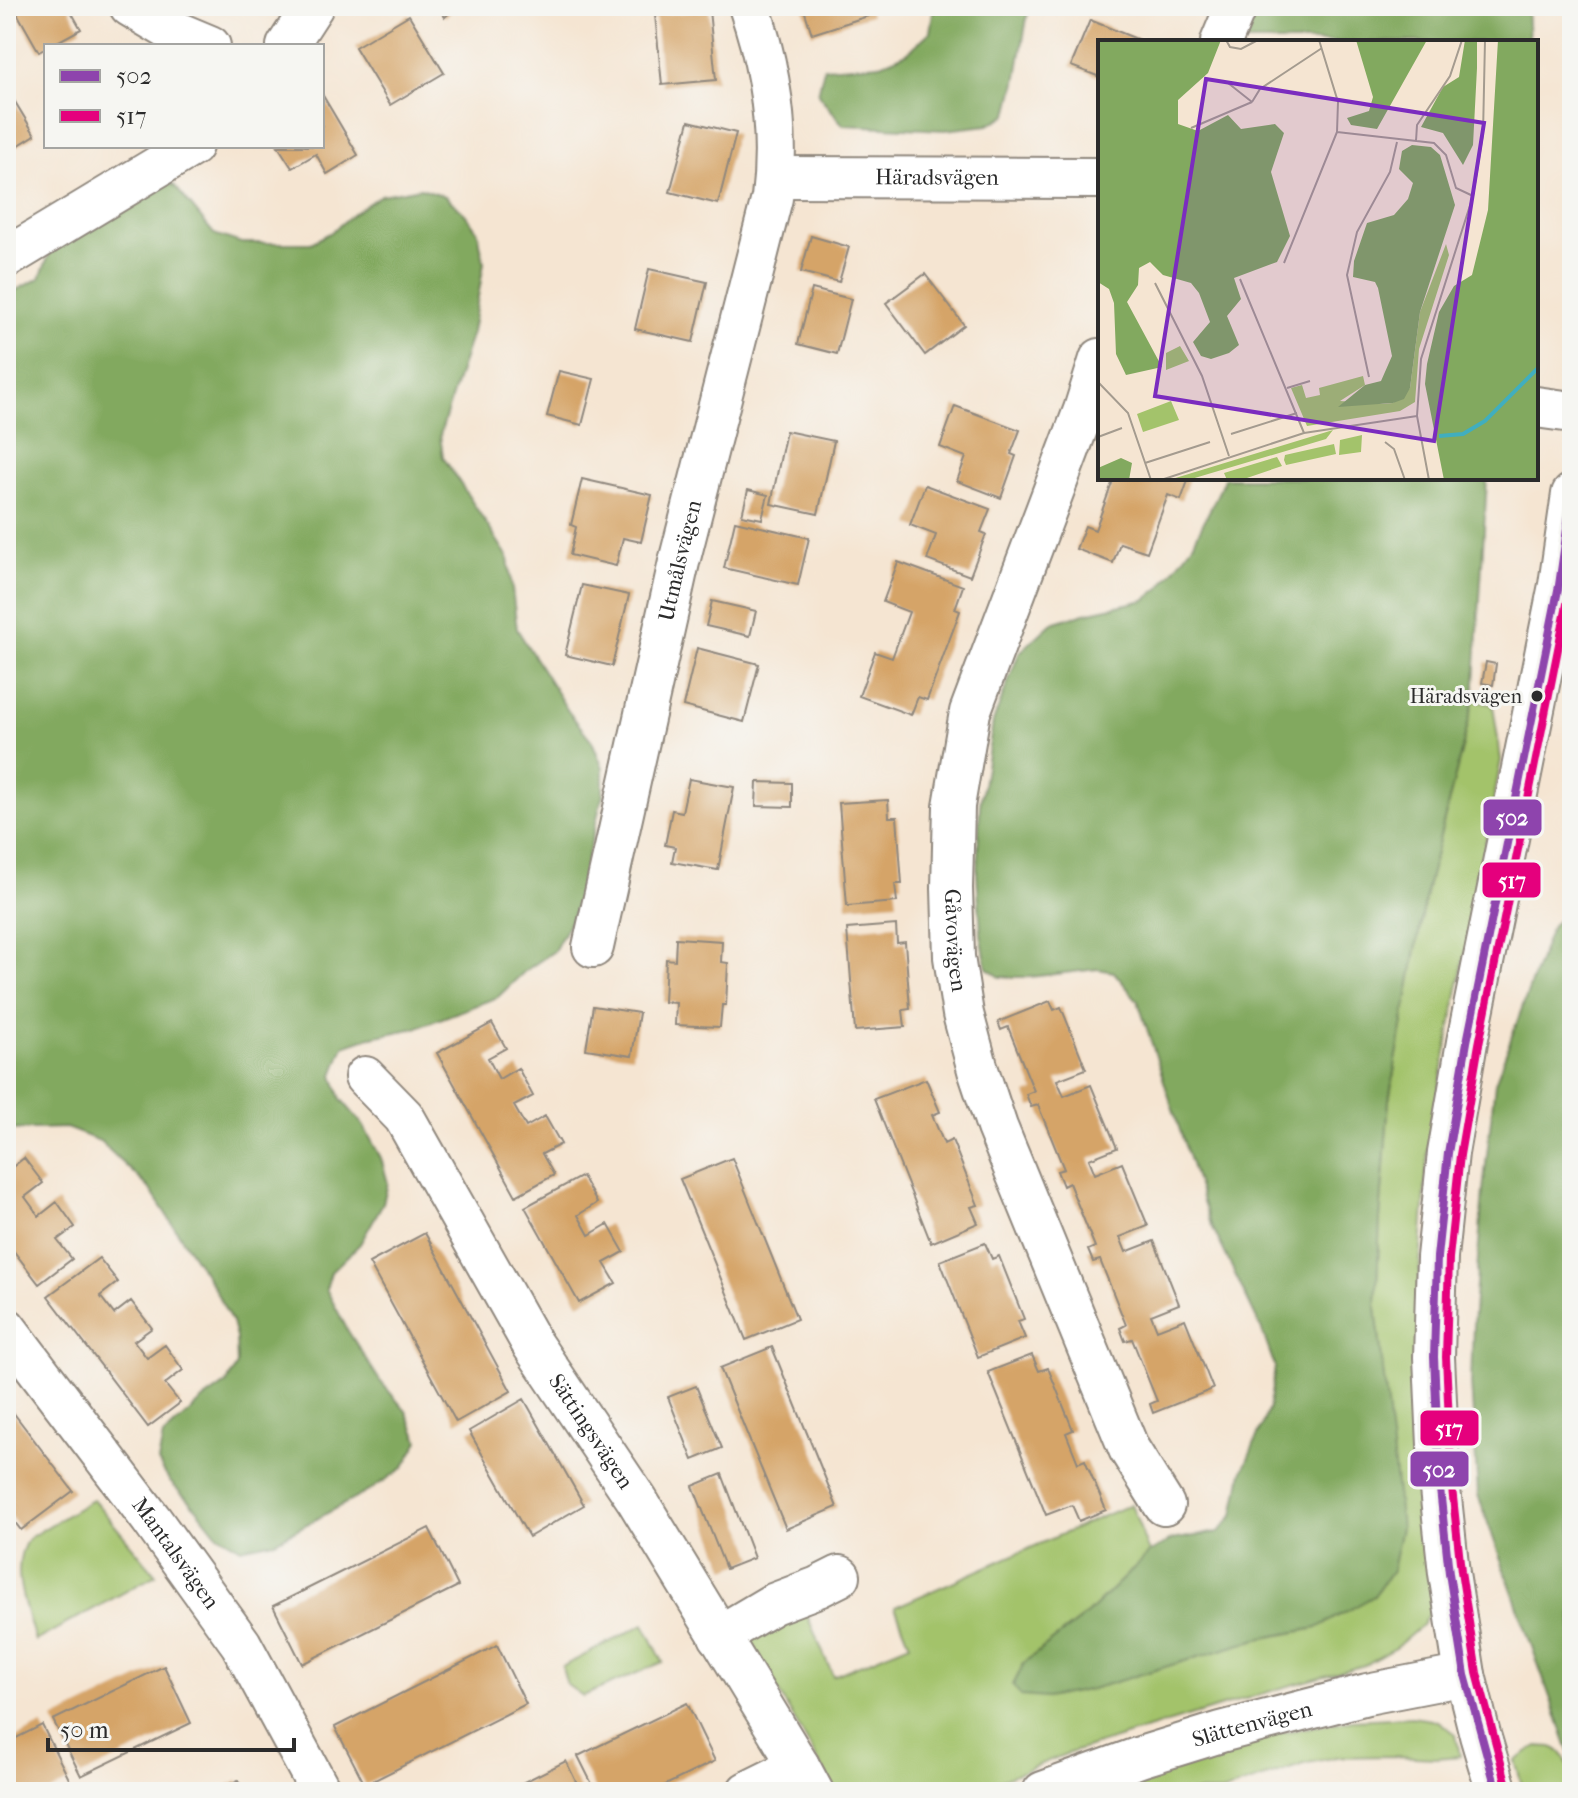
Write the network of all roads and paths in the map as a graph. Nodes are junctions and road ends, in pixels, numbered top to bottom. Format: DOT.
graph roads {
  1 [pos="130,6"];
  2 [pos="313,6"];
  3 [pos="749,6"];
  4 [pos="1236,6"];
  5 [pos="1222,40"];
  6 [pos="205,44"];
  7 [pos="288,44"];
  8 [pos="189,148"];
  9 [pos="775,177"];
  10 [pos="1098,178"];
  11 [pos="6,258"];
  12 [pos="1098,365"];
  13 [pos="1538,407"];
  14 [pos="1572,412"];
  15 [pos="1572,494"];
  16 [pos="593,947"];
  17 [pos="365,1077"];
  18 [pos="6,1328"];
  19 [pos="1164,1505"];
  20 [pos="840,1576"];
  21 [pos="719,1636"];
  22 [pos="1465,1675"];
  23 [pos="806,1779"];
  24 [pos="321,1792"];
  25 [pos="747,1792"];
  26 [pos="1043,1792"];
  27 [pos="1497,1792"];
  1 -- 6 [label="street"];
  2 -- 7 [label="street"];
  3 -- 9 [label="street, Utmålsvägen"];
  4 -- 5 [label="street"];
  8 -- 11 [label="street"];
  9 -- 10 [label="street, Häradsvägen"];
  9 -- 16 [label="street, Utmålsvägen"];
  12 -- 19 [label="street, Gåvovägen"];
  13 -- 14 [label="street"];
  15 -- 22 [label="street"];
  17 -- 21 [label="street, Sättingsvägen"];
  18 -- 24 [label="street, Mantalsvägen"];
  20 -- 21 [label="street"];
  21 -- 23 [label="street, Sättingsvägen"];
  22 -- 26 [label="street, Slättenvägen"];
  22 -- 27 [label="street"];
  23 -- 25 [label="street"];
}
